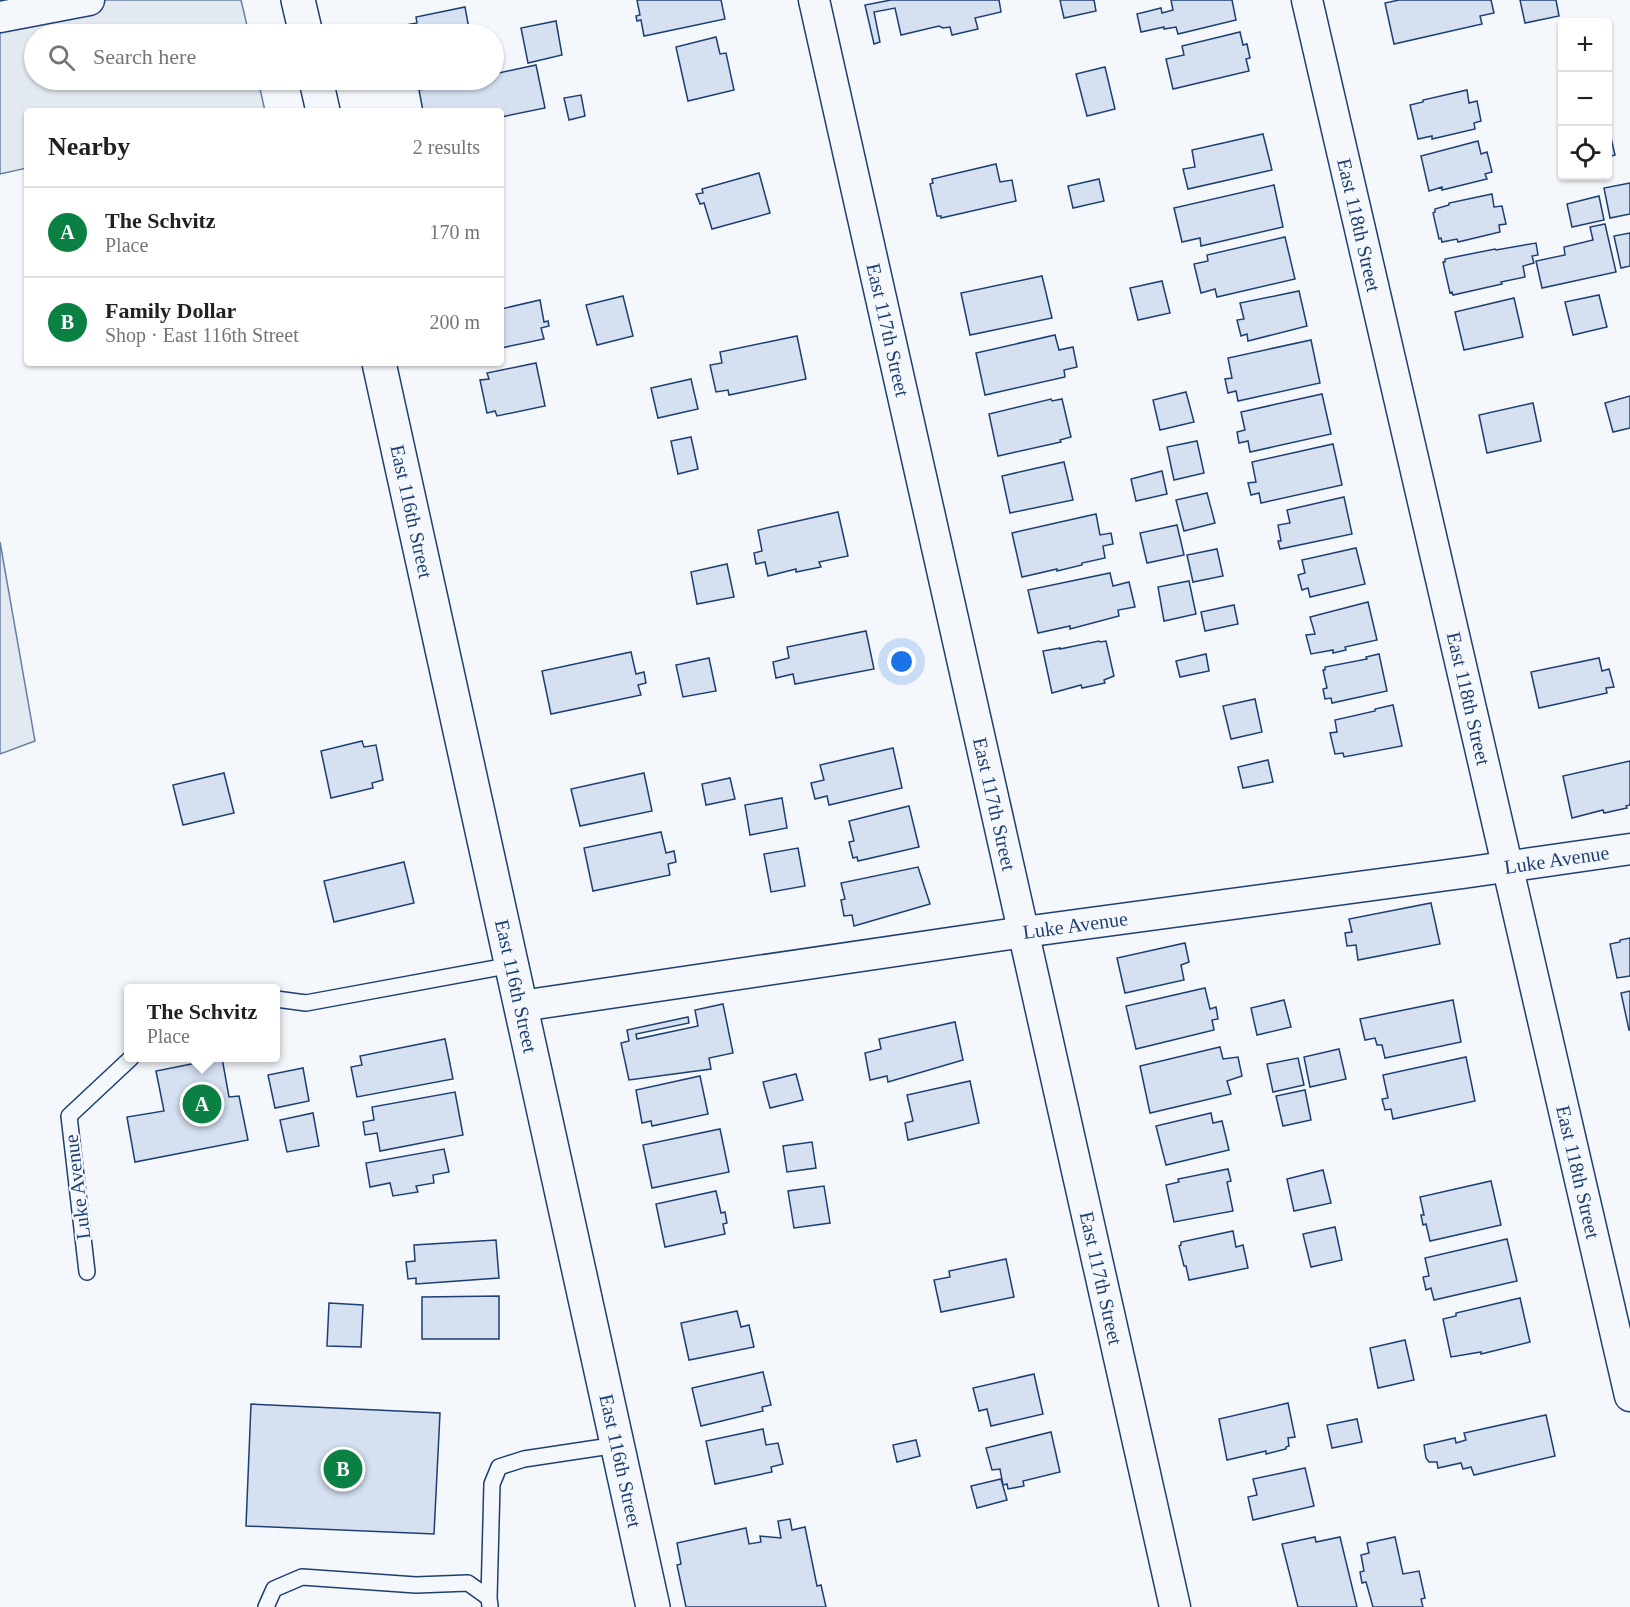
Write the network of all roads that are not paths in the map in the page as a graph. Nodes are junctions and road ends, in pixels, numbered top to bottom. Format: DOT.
graph roads {
  1 [pos="89,0"];
  2 [pos="298,0"];
  3 [pos="814,0"];
  4 [pos="1306,0"];
  5 [pos="0,17"];
  6 [pos="304,24"];
  7 [pos="318,90"];
  8 [pos="322,108"];
  9 [pos="380,366"];
  10 [pos="1630,849"];
  11 [pos="1507,867"];
  12 [pos="1024,932"];
  13 [pos="512,965"];
  14 [pos="280,1000"];
  15 [pos="521,1006"];
  16 [pos="127,1062"];
  17 [pos="87,1272"];
  18 [pos="1630,1396"];
  19 [pos="618,1445"];
  20 [pos="490,1603"];
  21 [pos="266,1607"];
  22 [pos="653,1607"];
  23 [pos="1175,1607"];
  1 -- 5 [label="street"];
  2 -- 6 [label="main road"];
  3 -- 12 [label="street, East 117th Street"];
  4 -- 11 [label="street, East 118th Street"];
  7 -- 8 [label="main road"];
  9 -- 13 [label="main road, East 116th Street"];
  10 -- 11 [label="street, Luke Avenue"];
  11 -- 12 [label="street, Luke Avenue"];
  11 -- 18 [label="street, East 118th Street"];
  12 -- 15 [label="street, Luke Avenue"];
  12 -- 23 [label="street, East 117th Street"];
  13 -- 14 [label="lane"];
  13 -- 15 [label="main road, East 116th Street"];
  15 -- 19 [label="main road, East 116th Street"];
  16 -- 17 [label="lane, Luke Avenue"];
  19 -- 20 [label="lane"];
  19 -- 22 [label="main road, East 116th Street"];
  20 -- 21 [label="lane"];
}
